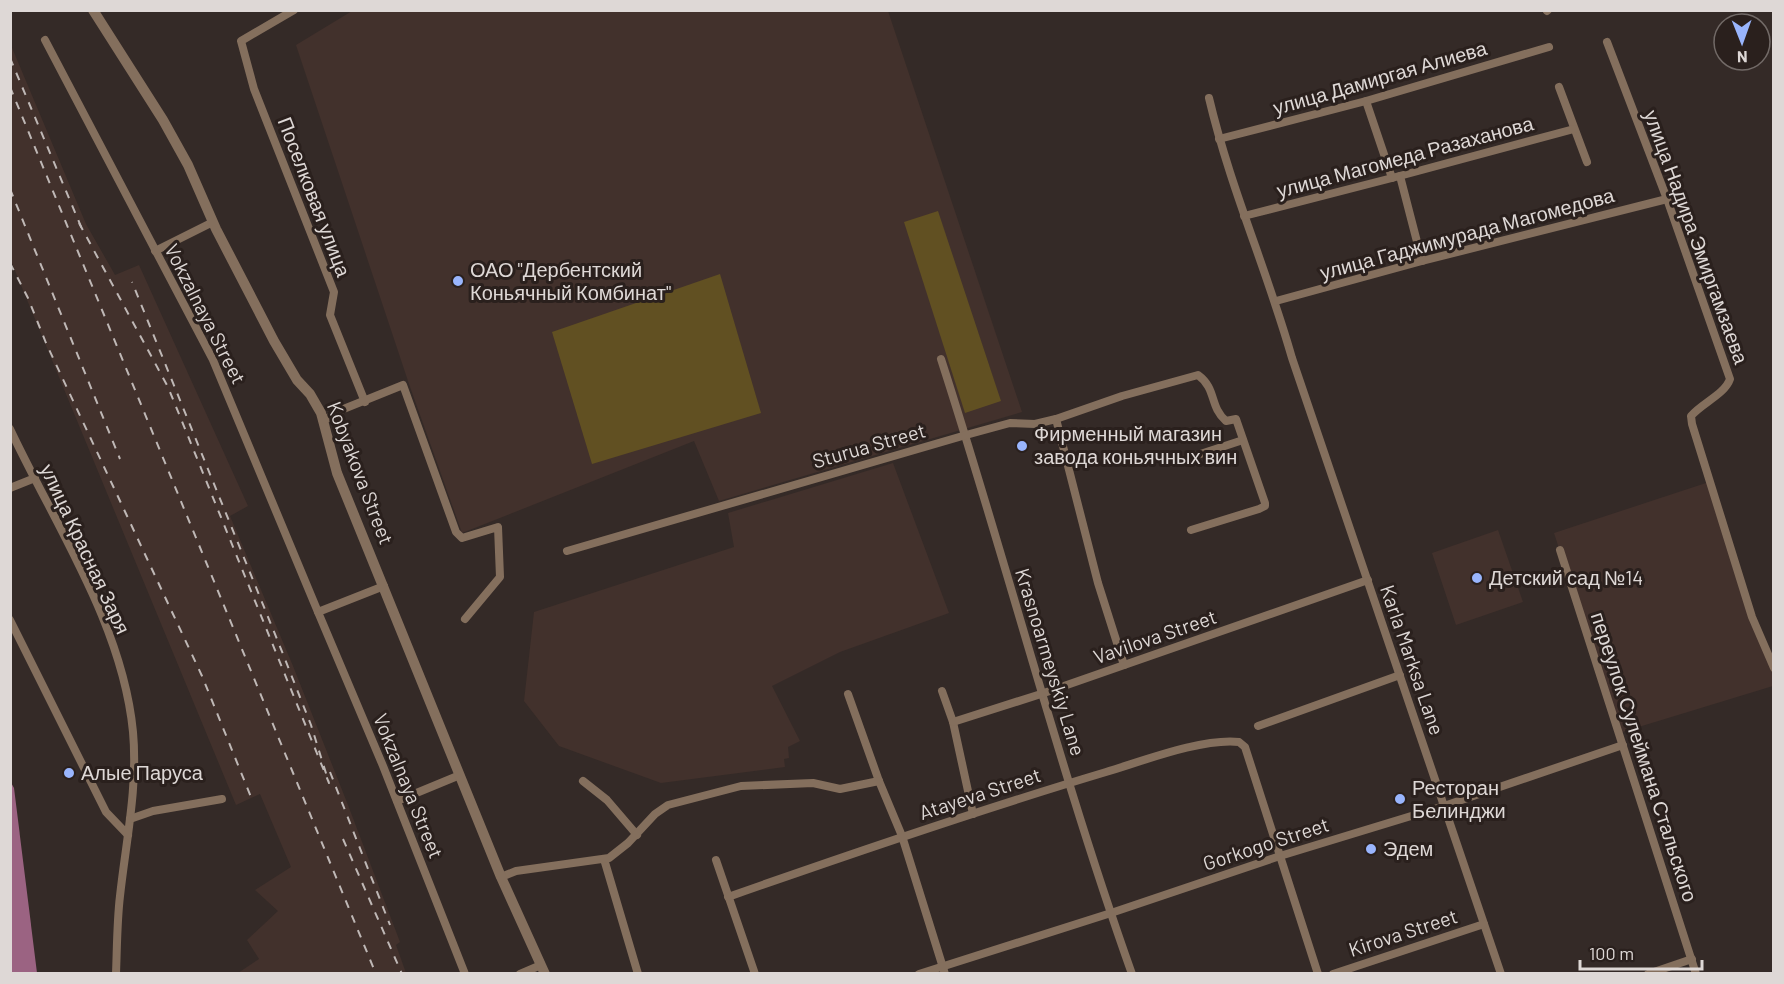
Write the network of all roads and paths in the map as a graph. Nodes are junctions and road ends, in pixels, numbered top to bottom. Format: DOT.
graph roads {
  1 [pos="93,10"];
  2 [pos="294,10"];
  3 [pos="45,40"];
  4 [pos="1607,42"];
  5 [pos="1549,47"];
  6 [pos="1559,87"];
  7 [pos="1209,98"];
  8 [pos="1366,101"];
  9 [pos="1574,129"];
  10 [pos="1219,139"];
  11 [pos="1587,162"];
  12 [pos="1400,176"];
  13 [pos="1392,178"];
  14 [pos="1666,199"];
  15 [pos="1244,216"];
  16 [pos="213,222"];
  17 [pos="155,251"];
  18 [pos="1422,261"];
  19 [pos="1276,302"];
  20 [pos="941,359"];
  21 [pos="364,402"];
  22 [pos="1056,419"];
  23 [pos="323,421"];
  24 [pos="10,429"];
  25 [pos="966,435"];
  26 [pos="1243,440"];
  27 [pos="1173,463"];
  28 [pos="35,478"];
  29 [pos="10,488"];
  30 [pos="1191,530"];
  31 [pos="1560,550"];
  32 [pos="567,551"];
  33 [pos="1368,580"];
  34 [pos="384,586"];
  35 [pos="318,612"];
  36 [pos="465,619"];
  37 [pos="10,621"];
  38 [pos="1124,665"];
  39 [pos="1773,668"];
  40 [pos="1400,675"];
  41 [pos="942,691"];
  42 [pos="848,694"];
  43 [pos="1041,694"];
  44 [pos="953,722"];
  45 [pos="1258,726"];
  46 [pos="1623,745"];
  47 [pos="460,775"];
  48 [pos="583,781"];
  49 [pos="879,781"];
  50 [pos="1070,783"];
  51 [pos="222,799"];
  52 [pos="397,801"];
  53 [pos="1444,806"];
  54 [pos="973,814"];
  55 [pos="130,819"];
  56 [pos="128,835"];
  57 [pos="637,835"];
  58 [pos="902,836"];
  59 [pos="1280,856"];
  60 [pos="604,859"];
  61 [pos="716,860"];
  62 [pos="501,877"];
  63 [pos="728,897"];
  64 [pos="1111,914"];
  65 [pos="1484,924"];
  66 [pos="1692,959"];
  67 [pos="543,969"];
  68 [pos="944,970"];
  69 [pos="116,974"];
  70 [pos="465,974"];
  71 [pos="520,974"];
  72 [pos="638,974"];
  73 [pos="755,974"];
  74 [pos="919,974"];
  75 [pos="1132,974"];
  76 [pos="1318,974"];
  77 [pos="1333,974"];
  78 [pos="1501,974"];
  79 [pos="1648,974"];
  80 [pos="1696,974"];
  1 -- 16 [label="street, Kobyakova Street"];
  2 -- 21 [label="street, Поселковая улица"];
  3 -- 17 [label="street, Vokzalnaya Street"];
  4 -- 14 [label="street, улица Надира Эмиргамзаева"];
  5 -- 8 [label="street, улица Дамиргая Алиева"];
  6 -- 9 [label="street"];
  7 -- 10 [label="street, Karla Marksa Lane"];
  8 -- 10 [label="street, улица Дамиргая Алиева"];
  8 -- 13 [label="street"];
  9 -- 11 [label="street"];
  9 -- 12 [label="street, улица Магомеда Разаханова"];
  10 -- 15 [label="street, Karla Marksa Lane"];
  12 -- 13 [label="street, улица Магомеда Разаханова"];
  12 -- 18 [label="street"];
  13 -- 15 [label="street, улица Магомеда Разаханова"];
  14 -- 18 [label="street, улица Гаджимурада Магомедова"];
  14 -- 39 [label="street, улица Надира Эмиргамзаева"];
  15 -- 19 [label="street, Karla Marksa Lane"];
  16 -- 17 [label="street"];
  16 -- 23 [label="street, Kobyakova Street"];
  17 -- 35 [label="street, Vokzalnaya Street"];
  18 -- 19 [label="street, улица Гаджимурада Магомедова"];
  19 -- 33 [label="street, Karla Marksa Lane"];
  20 -- 25 [label="street, Krasnoarmeyskiy Lane"];
  21 -- 23 [label="street"];
  21 -- 36 [label="street"];
  22 -- 25 [label="street, Sturua Street"];
  22 -- 26 [label="street, Sturua Street"];
  22 -- 38 [label="street"];
  23 -- 34 [label="street, Kobyakova Street"];
  24 -- 28 [label="street, улица Красная Заря"];
  25 -- 32 [label="street, Sturua Street"];
  25 -- 43 [label="street, Krasnoarmeyskiy Lane"];
  26 -- 27 [label="street"];
  26 -- 30 [label="street"];
  28 -- 29 [label="street"];
  28 -- 55 [label="street, улица Красная Заря"];
  31 -- 46 [label="street, переулок Сулеймана Стальского"];
  33 -- 38 [label="street, Vavilova Street"];
  33 -- 40 [label="street, Karla Marksa Lane"];
  34 -- 35 [label="street"];
  34 -- 47 [label="street, Kobyakova Street"];
  35 -- 52 [label="street, Vokzalnaya Street"];
  37 -- 56 [label="street"];
  38 -- 43 [label="street, Vavilova Street"];
  40 -- 45 [label="street"];
  40 -- 53 [label="street, Karla Marksa Lane"];
  41 -- 44 [label="street"];
  42 -- 49 [label="street"];
  43 -- 44 [label="street, Vavilova Street"];
  43 -- 50 [label="street, Krasnoarmeyskiy Lane"];
  44 -- 54 [label="street"];
  46 -- 53 [label="street, Gorkogo Street"];
  46 -- 66 [label="street, переулок Сулеймана Стальского"];
  47 -- 52 [label="street"];
  47 -- 62 [label="street, Kobyakova Street"];
  48 -- 57 [label="street"];
  49 -- 57 [label="street"];
  49 -- 58 [label="street"];
  50 -- 54 [label="street, Atayeva Street"];
  50 -- 59 [label="street, Atayeva Street"];
  50 -- 64 [label="street, Krasnoarmeyskiy Lane"];
  51 -- 55 [label="street"];
  52 -- 70 [label="street, Vokzalnaya Street"];
  53 -- 59 [label="street, Gorkogo Street"];
  53 -- 65 [label="street, Karla Marksa Lane"];
  54 -- 58 [label="street, Atayeva Street"];
  55 -- 56 [label="street, улица Красная Заря"];
  56 -- 69 [label="street, улица Красная Заря"];
  57 -- 60 [label="street"];
  58 -- 63 [label="street, Atayeva Street"];
  58 -- 68 [label="street"];
  59 -- 64 [label="street, Gorkogo Street"];
  59 -- 76 [label="street"];
  60 -- 62 [label="street"];
  60 -- 72 [label="street"];
  61 -- 63 [label="street"];
  62 -- 67 [label="street, Kobyakova Street"];
  63 -- 73 [label="street"];
  64 -- 68 [label="street, Gorkogo Street"];
  64 -- 75 [label="street, Krasnoarmeyskiy Lane"];
  65 -- 77 [label="street, Kirova Street"];
  65 -- 78 [label="street, Karla Marksa Lane"];
  66 -- 79 [label="street"];
  66 -- 80 [label="street, переулок Сулеймана Стальского"];
  67 -- 71 [label="street"];
  68 -- 74 [label="street, Gorkogo Street"];
}
